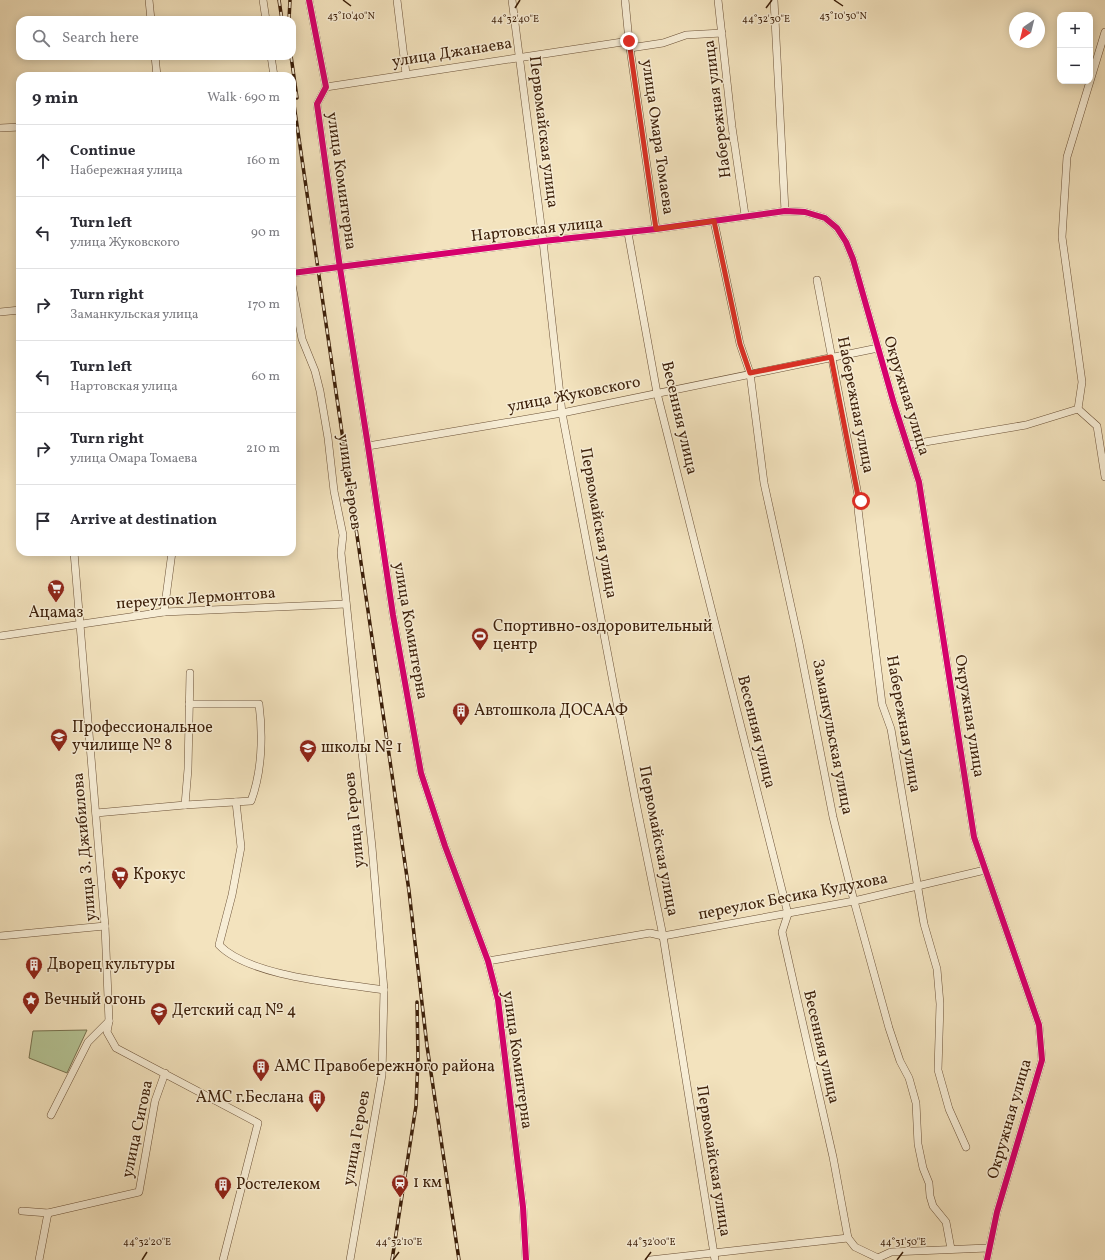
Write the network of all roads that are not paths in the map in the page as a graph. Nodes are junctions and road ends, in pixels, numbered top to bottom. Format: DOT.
graph roads {
  1 [pos="149,0"];
  2 [pos="264,0"];
  3 [pos="309,0"];
  4 [pos="397,0"];
  5 [pos="512,0"];
  6 [pos="625,0"];
  7 [pos="718,0"];
  8 [pos="774,0"];
  9 [pos="151,16"];
  10 [pos="266,16"];
  11 [pos="1105,32"];
  12 [pos="722,33"];
  13 [pos="630,44"];
  14 [pos="520,56"];
  15 [pos="156,60"];
  16 [pos="272,60"];
  17 [pos="157,72"];
  18 [pos="274,72"];
  19 [pos="406,74"];
  20 [pos="326,87"];
  21 [pos="16,127"];
  22 [pos="0,128"];
  23 [pos="785,211"];
  24 [pos="745,215"];
  25 [pos="714,221"];
  26 [pos="656,229"];
  27 [pos="628,233"];
  28 [pos="543,241"];
  29 [pos="340,268"];
  30 [pos="296,273"];
  31 [pos="817,280"];
  32 [pos="296,307"];
  33 [pos="16,310"];
  34 [pos="0,312"];
  35 [pos="878,348"];
  36 [pos="831,357"];
  37 [pos="750,373"];
  38 [pos="657,393"];
  39 [pos="1078,409"];
  40 [pos="562,413"];
  41 [pos="906,445"];
  42 [pos="368,446"];
  43 [pos="1105,477"];
  44 [pos="74,556"];
  45 [pos="171,556"];
  46 [pos="346,604"];
  47 [pos="164,612"];
  48 [pos="81,623"];
  49 [pos="0,636"];
  50 [pos="190,673"];
  51 [pos="189,704"];
  52 [pos="236,802"];
  53 [pos="185,805"];
  54 [pos="96,813"];
  55 [pos="985,870"];
  56 [pos="918,886"];
  57 [pos="854,901"];
  58 [pos="788,914"];
  59 [pos="105,926"];
  60 [pos="0,936"];
  61 [pos="663,936"];
  62 [pos="488,961"];
  63 [pos="384,990"];
  64 [pos="109,1021"];
  65 [pos="165,1073"];
  66 [pos="51,1115"];
  67 [pos="966,1148"];
  68 [pos="22,1211"];
  69 [pos="48,1213"];
  70 [pos="848,1238"];
  71 [pos="988,1248"];
  72 [pos="951,1249"];
  73 [pos="714,1252"];
  74 [pos="878,1259"];
  75 [pos="39,1260"];
  76 [pos="223,1260"];
  77 [pos="350,1260"];
  78 [pos="526,1260"];
  79 [pos="650,1260"];
  80 [pos="715,1260"];
  81 [pos="987,1260"];
  1 -- 9 [label="street"];
  2 -- 10 [label="street"];
  3 -- 20 [label="street"];
  4 -- 19 [label="street"];
  5 -- 14 [label="street, Первомайская улица"];
  6 -- 13 [label="street, улица Омара Томаева"];
  7 -- 12 [label="street, Набережная улица"];
  8 -- 23 [label="street"];
  11 -- 39 [label="street"];
  12 -- 13 [label="street, улица Джанаева"];
  12 -- 24 [label="street, Набережная улица"];
  13 -- 14 [label="street, улица Джанаева"];
  13 -- 26 [label="street, улица Омара Томаева"];
  14 -- 19 [label="street, улица Джанаева"];
  14 -- 28 [label="street, Первомайская улица"];
  15 -- 17 [label="street"];
  16 -- 18 [label="street"];
  19 -- 20 [label="street, улица Джанаева"];
  20 -- 29 [label="street, улица Коминтерна"];
  21 -- 22 [label="street"];
  23 -- 24 [label="street, Нартовская улица"];
  23 -- 35 [label="street, Окружная улица"];
  24 -- 25 [label="street, Нартовская улица"];
  25 -- 26 [label="street, Нартовская улица"];
  25 -- 37 [label="street, Заманкульская улица"];
  26 -- 27 [label="street, Нартовская улица"];
  27 -- 28 [label="street, Нартовская улица"];
  27 -- 38 [label="street, Весенняя улица"];
  28 -- 29 [label="street, Нартовская улица"];
  28 -- 40 [label="street, Первомайская улица"];
  29 -- 30 [label="street, Нартовская улица"];
  29 -- 42 [label="street, улица Коминтерна"];
  31 -- 36 [label="street, Набережная улица"];
  32 -- 46 [label="street, улица Героев"];
  33 -- 34 [label="street"];
  35 -- 36 [label="street, улица Жуковского"];
  35 -- 41 [label="street, Окружная улица"];
  36 -- 37 [label="street, улица Жуковского"];
  36 -- 56 [label="street, Набережная улица"];
  37 -- 38 [label="street, улица Жуковского"];
  37 -- 57 [label="street, Заманкульская улица"];
  38 -- 40 [label="street, улица Жуковского"];
  38 -- 58 [label="street, Весенняя улица"];
  39 -- 41 [label="street"];
  39 -- 43 [label="street"];
  40 -- 42 [label="street, улица Жуковского"];
  40 -- 61 [label="street, Первомайская улица"];
  41 -- 55 [label="street, Окружная улица"];
  42 -- 62 [label="street, улица Коминтерна"];
  44 -- 48 [label="street, улица З. Джибилова"];
  45 -- 47 [label="street"];
  46 -- 47 [label="street, переулок Лермонтова"];
  46 -- 63 [label="street, улица Героев"];
  47 -- 48 [label="street, переулок Лермонтова"];
  48 -- 49 [label="street, переулок Лермонтова"];
  48 -- 54 [label="street, улица З. Джибилова"];
  50 -- 51 [label="street"];
  51 -- 52 [label="street"];
  51 -- 53 [label="street"];
  52 -- 53 [label="street"];
  52 -- 63 [label="street"];
  53 -- 54 [label="street"];
  54 -- 59 [label="street, улица З. Джибилова"];
  55 -- 56 [label="street, переулок Бесика Кудухова"];
  55 -- 71 [label="street, Окружная улица"];
  56 -- 57 [label="street, переулок Бесика Кудухова"];
  56 -- 67 [label="street, Набережная улица"];
  57 -- 58 [label="street, переулок Бесика Кудухова"];
  57 -- 72 [label="street, Заманкульская улица"];
  58 -- 61 [label="street, переулок Бесика Кудухова"];
  58 -- 70 [label="street, Весенняя улица"];
  59 -- 60 [label="street"];
  59 -- 64 [label="street, улица З. Джибилова"];
  61 -- 62 [label="street, переулок Бесика Кудухова"];
  61 -- 73 [label="street, Первомайская улица"];
  62 -- 78 [label="street, улица Коминтерна"];
  63 -- 77 [label="street, улица Героев"];
  64 -- 65 [label="street, улица З. Джибилова"];
  64 -- 66 [label="street"];
  65 -- 69 [label="street, улица Сигова"];
  65 -- 76 [label="street, улица З. Джибилова"];
  68 -- 69 [label="street, улица Сигова"];
  69 -- 75 [label="street"];
  70 -- 73 [label="street"];
  70 -- 74 [label="street"];
  71 -- 72 [label="street"];
  71 -- 81 [label="street, Окружная улица"];
  72 -- 74 [label="street"];
  73 -- 79 [label="street"];
  73 -- 80 [label="street, Первомайская улица"];
}
